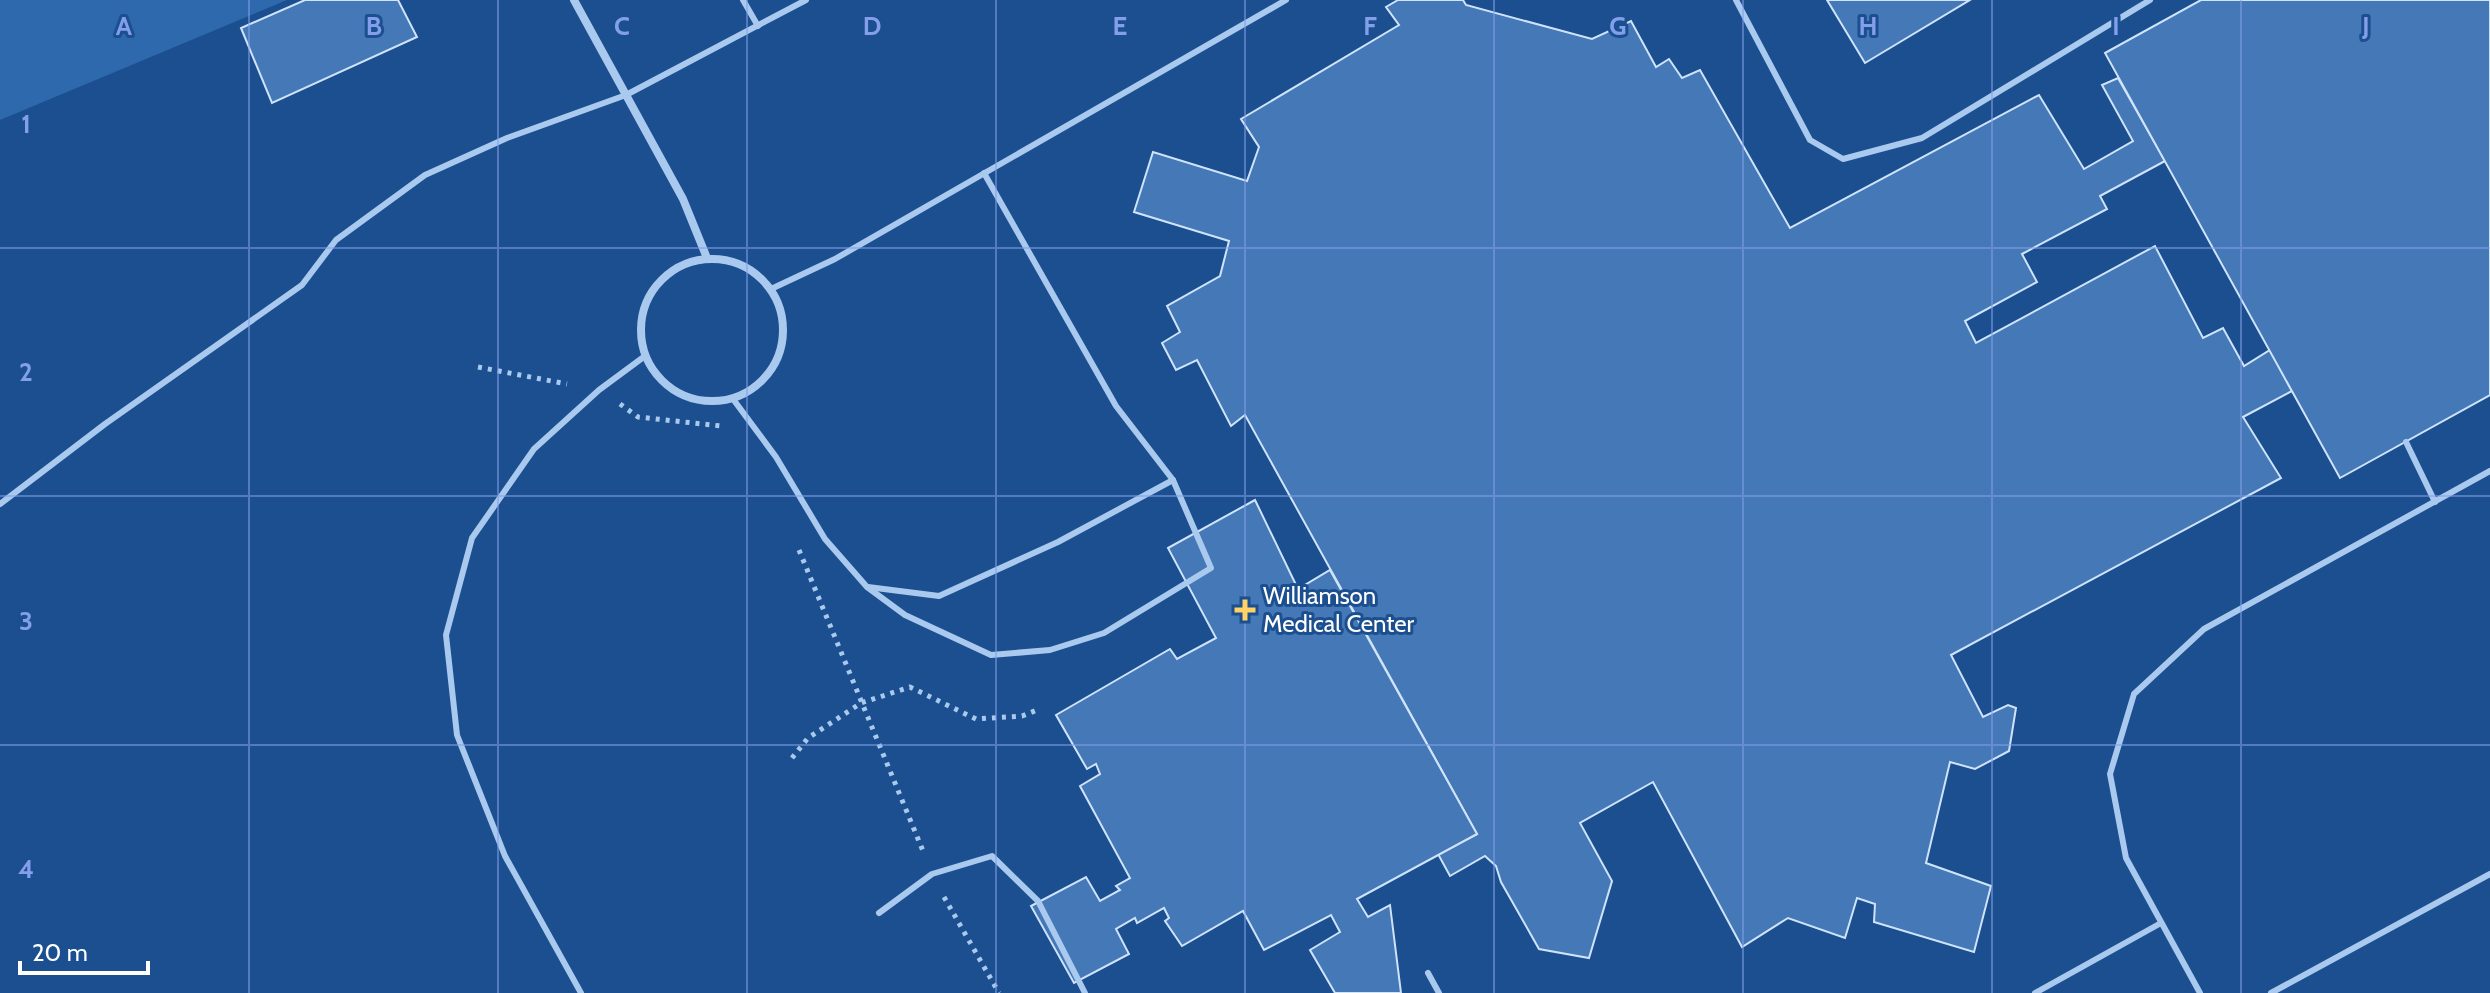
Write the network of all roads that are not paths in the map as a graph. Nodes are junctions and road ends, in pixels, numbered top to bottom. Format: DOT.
graph roads {
  1 [pos="574,0"];
  2 [pos="743,0"];
  3 [pos="806,0"];
  4 [pos="1286,0"];
  5 [pos="1736,0"];
  6 [pos="2150,0"];
  7 [pos="758,26"];
  8 [pos="626,95"];
  9 [pos="984,173"];
  10 [pos="707,258"];
  11 [pos="771,289"];
  12 [pos="645,356"];
  13 [pos="733,399"];
  14 [pos="2406,442"];
  15 [pos="2490,471"];
  16 [pos="1173,480"];
  17 [pos="2435,502"];
  18 [pos="0,504"];
  19 [pos="867,587"];
  20 [pos="2490,874"];
  21 [pos="879,913"];
  22 [pos="2161,923"];
  23 [pos="1428,973"];
  24 [pos="581,993"];
  25 [pos="1085,993"];
  26 [pos="1439,993"];
  27 [pos="2035,993"];
  28 [pos="2200,993"];
  29 [pos="2271,993"];
  1 -- 8 [label="street"];
  2 -- 7 [label="lane"];
  3 -- 7 [label="lane"];
  4 -- 9 [label="lane"];
  5 -- 6 [label="lane"];
  7 -- 8 [label="lane"];
  8 -- 10 [label="street"];
  8 -- 18 [label="lane"];
  9 -- 11 [label="lane"];
  9 -- 16 [label="lane"];
  10 -- 11 [label="street"];
  10 -- 12 [label="street"];
  11 -- 13 [label="street"];
  12 -- 13 [label="street"];
  12 -- 24 [label="lane"];
  13 -- 19 [label="lane"];
  14 -- 17 [label="lane"];
  15 -- 17 [label="lane"];
  16 -- 19 [label="lane"];
  16 -- 19 [label="lane"];
  17 -- 22 [label="lane"];
  20 -- 29 [label="lane"];
  21 -- 25 [label="lane"];
  22 -- 27 [label="lane"];
  22 -- 28 [label="lane"];
  23 -- 26 [label="lane"];
}
